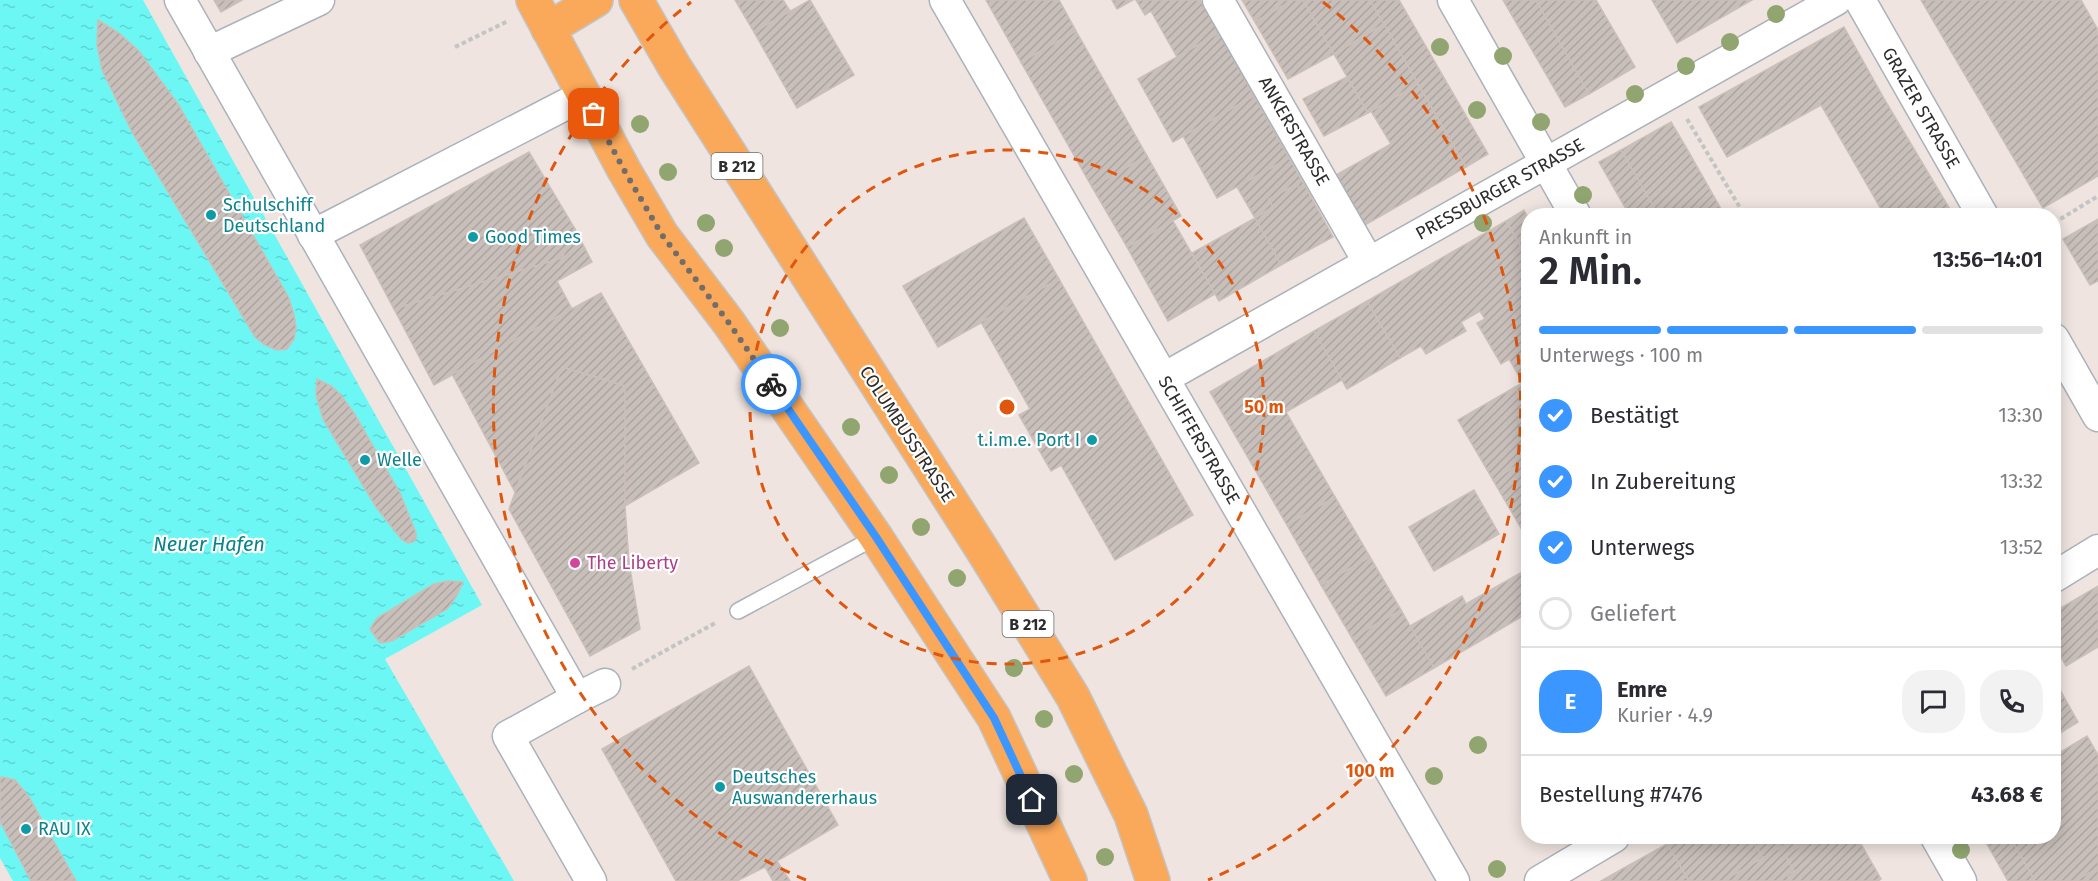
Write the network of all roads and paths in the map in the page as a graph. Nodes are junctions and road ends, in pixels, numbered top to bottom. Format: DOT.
graph roads {
  1 [pos="180,0"];
  2 [pos="319,0"];
  3 [pos="596,0"];
  4 [pos="636,0"];
  5 [pos="945,0"];
  6 [pos="1218,0"];
  7 [pos="1453,0"];
  8 [pos="1836,0"];
  9 [pos="1860,0"];
  10 [pos="539,12"];
  11 [pos="455,47"];
  12 [pos="209,52"];
  13 [pos="1671,92"];
  14 [pos="585,95"];
  15 [pos="1546,163"];
  16 [pos="2098,196"];
  17 [pos="1571,208"];
  18 [pos="1740,208"];
  19 [pos="1978,208"];
  20 [pos="2061,219"];
  21 [pos="313,235"];
  22 [pos="1369,263"];
  23 [pos="2061,351"];
  24 [pos="1164,378"];
  25 [pos="2098,416"];
  26 [pos="876,537"];
  27 [pos="2098,550"];
  28 [pos="2061,573"];
  29 [pos="738,611"];
  30 [pos="605,684"];
  31 [pos="577,698"];
  32 [pos="1602,844"];
  33 [pos="1940,844"];
  34 [pos="591,881"];
  35 [pos="1070,881"];
  36 [pos="1153,881"];
  37 [pos="1454,881"];
  38 [pos="1540,881"];
  39 [pos="1961,881"];
  1 -- 12 [label="street"];
  2 -- 12 [label="street"];
  3 -- 10 [label="main road"];
  4 -- 36 [label="main road, COLUMBUSSTRASSE / B 212"];
  5 -- 24 [label="street, SCHIFFERSTRASSE"];
  6 -- 22 [label="street, ANKERSTRASSE"];
  7 -- 15 [label="street"];
  8 -- 13 [label="street, PRESSBURGER STRASSE"];
  9 -- 19 [label="street, GRAZER STRASSE"];
  10 -- 11 [label="path"];
  10 -- 14 [label="main road"];
  12 -- 21 [label="street"];
  13 -- 15 [label="street, PRESSBURGER STRASSE"];
  13 -- 18 [label="path"];
  14 -- 21 [label="street"];
  14 -- 26 [label="main road"];
  15 -- 17 [label="street"];
  15 -- 22 [label="street, PRESSBURGER STRASSE"];
  16 -- 20 [label="path"];
  21 -- 31 [label="street"];
  22 -- 24 [label="street, PRESSBURGER STRASSE"];
  23 -- 25 [label="street"];
  24 -- 37 [label="street, SCHIFFERSTRASSE"];
  26 -- 29 [label="lane"];
  26 -- 35 [label="main road"];
  27 -- 28 [label="street"];
  29 -- 30 [label="path"];
  30 -- 31 [label="street"];
  31 -- 34 [label="street"];
  32 -- 38 [label="street"];
  33 -- 39 [label="street"];
}
